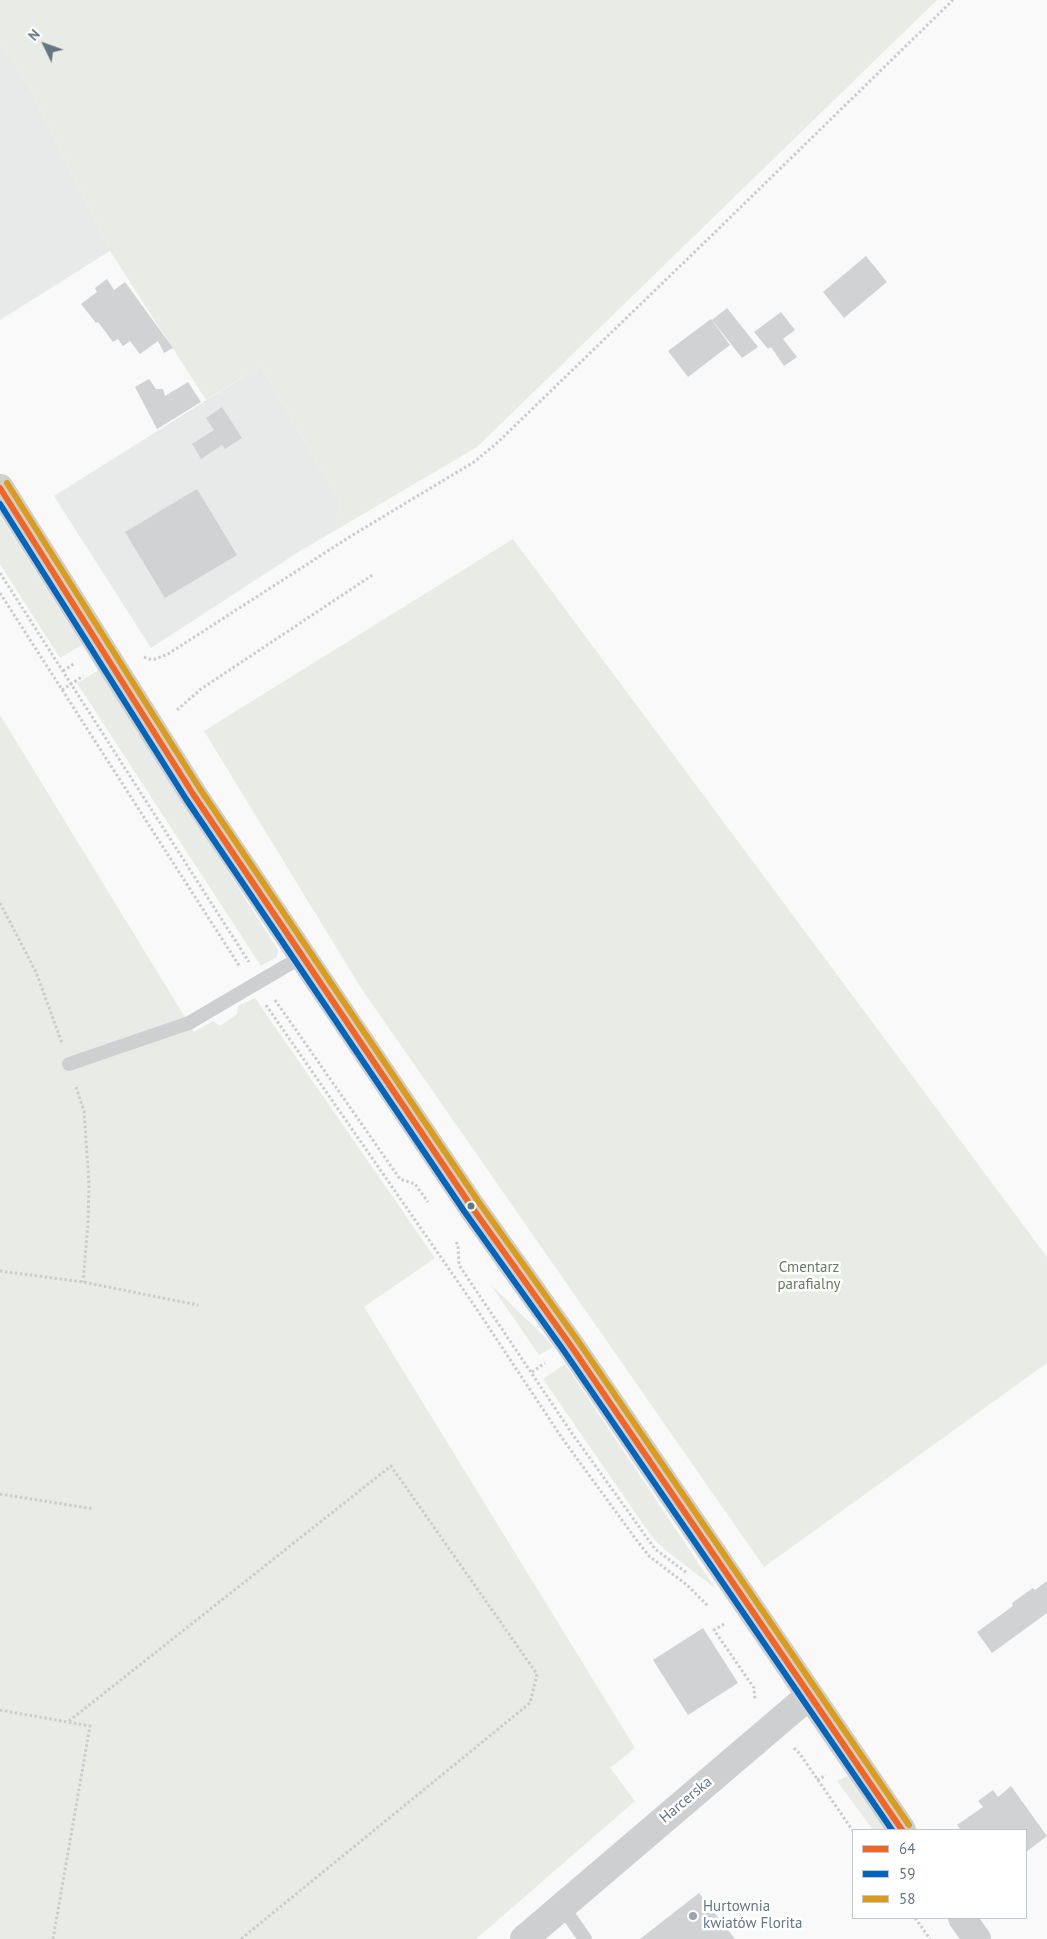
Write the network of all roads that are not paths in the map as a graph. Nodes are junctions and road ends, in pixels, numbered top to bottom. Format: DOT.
graph roads {
  1 [pos="0,488"];
  2 [pos="303,956"];
  3 [pos="69,1064"];
  4 [pos="810,1695"];
  5 [pos="901,1829"];
  6 [pos="562,1906"];
  7 [pos="963,1919"];
  8 [pos="524,1939"];
  9 [pos="585,1939"];
  10 [pos="977,1939"];
  1 -- 2 [label="street"];
  2 -- 3 [label="lane"];
  2 -- 4 [label="street"];
  4 -- 5 [label="street"];
  4 -- 6 [label="street, Harcerska"];
  6 -- 8 [label="street, Harcerska"];
  6 -- 9 [label="lane"];
  7 -- 10 [label="street"];
}
